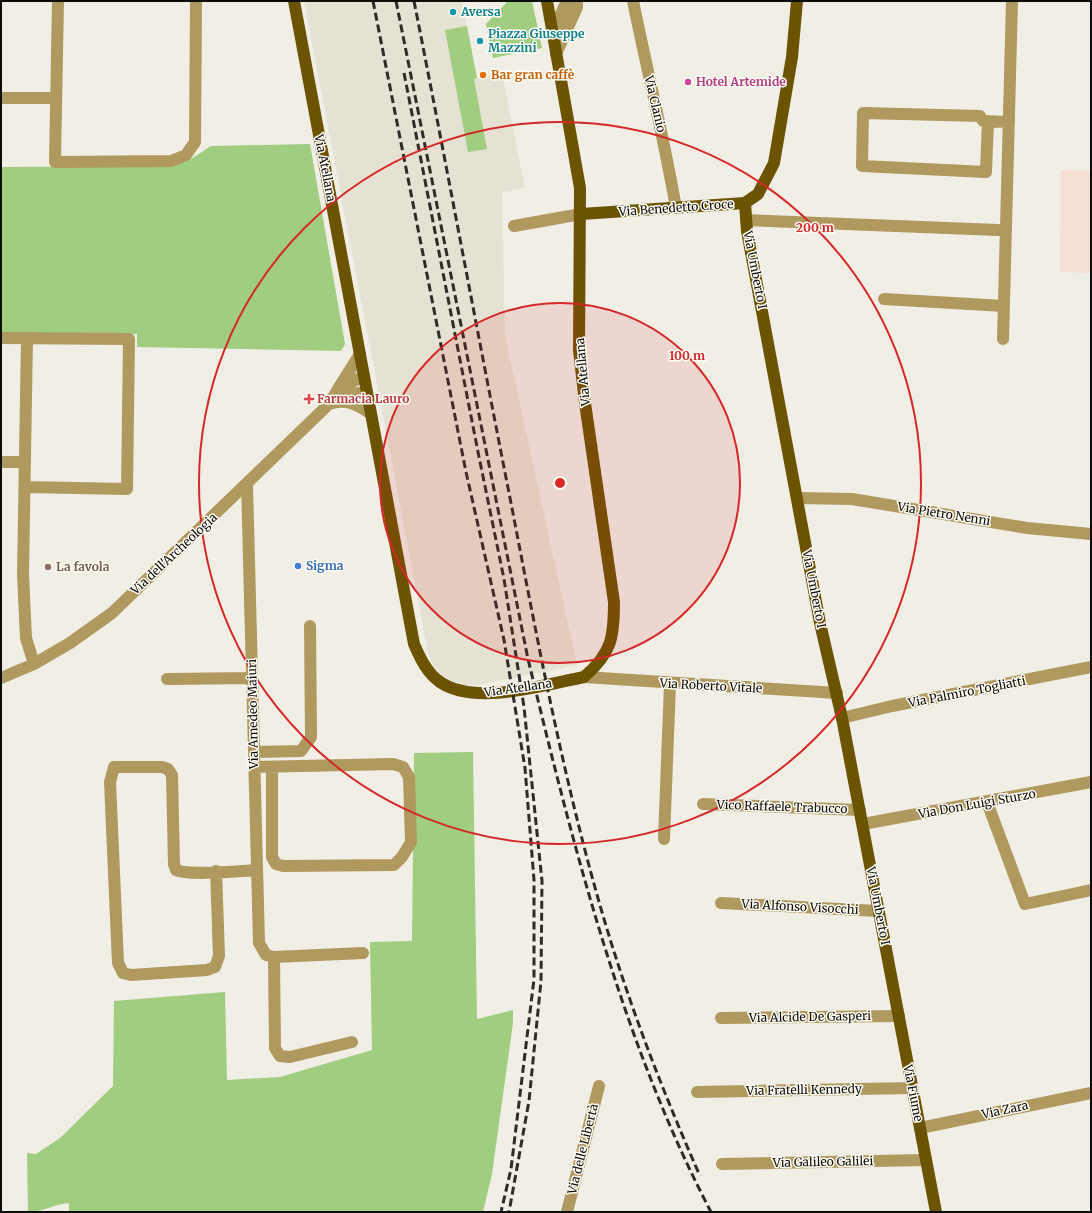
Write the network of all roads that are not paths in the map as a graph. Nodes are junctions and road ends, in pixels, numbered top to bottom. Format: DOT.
graph roads {
  1 [pos="58,1"];
  2 [pos="196,1"];
  3 [pos="294,1"];
  4 [pos="547,1"];
  5 [pos="567,1"];
  6 [pos="577,1"];
  7 [pos="633,1"];
  8 [pos="797,1"];
  9 [pos="1012,1"];
  10 [pos="552,33"];
  11 [pos="556,54"];
  12 [pos="1,98"];
  13 [pos="56,98"];
  14 [pos="988,122"];
  15 [pos="1009,122"];
  16 [pos="745,203"];
  17 [pos="676,208"];
  18 [pos="581,214"];
  19 [pos="746,220"];
  20 [pos="514,226"];
  21 [pos="998,230"];
  22 [pos="884,299"];
  23 [pos="1004,306"];
  24 [pos="1,338"];
  25 [pos="27,338"];
  26 [pos="1003,339"];
  27 [pos="360,354"];
  28 [pos="364,376"];
  29 [pos="367,392"];
  30 [pos="336,398"];
  31 [pos="371,414"];
  32 [pos="1,462"];
  33 [pos="25,462"];
  34 [pos="247,484"];
  35 [pos="25,487"];
  36 [pos="798,498"];
  37 [pos="1091,534"];
  38 [pos="310,626"];
  39 [pos="34,664"];
  40 [pos="1091,667"];
  41 [pos="584,677"];
  42 [pos="1,678"];
  43 [pos="252,678"];
  44 [pos="167,679"];
  45 [pos="670,684"];
  46 [pos="838,693"];
  47 [pos="842,718"];
  48 [pos="254,752"];
  49 [pos="254,767"];
  50 [pos="272,767"];
  51 [pos="1091,782"];
  52 [pos="987,802"];
  53 [pos="703,804"];
  54 [pos="860,810"];
  55 [pos="863,824"];
  56 [pos="664,839"];
  57 [pos="257,870"];
  58 [pos="216,871"];
  59 [pos="1091,890"];
  60 [pos="722,903"];
  61 [pos="878,911"];
  62 [pos="363,953"];
  63 [pos="274,957"];
  64 [pos="891,973"];
  65 [pos="899,1016"];
  66 [pos="721,1018"];
  67 [pos="352,1042"];
  68 [pos="599,1086"];
  69 [pos="912,1088"];
  70 [pos="697,1092"];
  71 [pos="1091,1093"];
  72 [pos="920,1128"];
  73 [pos="925,1160"];
  74 [pos="722,1164"];
  75 [pos="567,1212"];
  76 [pos="936,1212"];
  1 -- 13 [label="street"];
  2 -- 13 [label="street"];
  3 -- 27 [label="main road, Via Atellana"];
  4 -- 10 [label="main road, Via Atellana"];
  5 -- 10 [label="street"];
  6 -- 11 [label="street"];
  7 -- 17 [label="street, Via Clanio"];
  8 -- 16 [label="main road, Via Benedetto Croce"];
  9 -- 15 [label="street"];
  10 -- 11 [label="main road, Via Atellana"];
  11 -- 18 [label="main road, Via Atellana"];
  12 -- 13 [label="street"];
  14 -- 14 [label="street"];
  14 -- 15 [label="street"];
  15 -- 23 [label="street"];
  16 -- 17 [label="main road, Via Benedetto Croce"];
  16 -- 19 [label="main road, Via Umberto I"];
  17 -- 18 [label="main road, Via Benedetto Croce"];
  18 -- 20 [label="street, Via Benedetto Croce"];
  18 -- 41 [label="main road, Via Atellana"];
  19 -- 21 [label="street"];
  19 -- 36 [label="main road, Via Umberto I"];
  22 -- 23 [label="street"];
  23 -- 26 [label="street"];
  24 -- 25 [label="street"];
  25 -- 33 [label="street"];
  25 -- 35 [label="street"];
  27 -- 28 [label="main road, Via Atellana"];
  27 -- 30 [label="street"];
  28 -- 29 [label="main road, Via Atellana"];
  28 -- 30 [label="street"];
  29 -- 30 [label="street, Via dell'Archeologia"];
  29 -- 31 [label="main road, Via Atellana"];
  30 -- 31 [label="street"];
  30 -- 34 [label="street, Via dell'Archeologia"];
  31 -- 41 [label="main road, Via Atellana"];
  32 -- 33 [label="street"];
  33 -- 35 [label="street"];
  34 -- 39 [label="street, Via dell'Archeologia"];
  34 -- 43 [label="street, Via Amedeo Maiuri"];
  35 -- 39 [label="street"];
  36 -- 37 [label="street, Via Pietro Nenni"];
  36 -- 46 [label="main road, Via Umberto I"];
  38 -- 48 [label="street"];
  39 -- 42 [label="street, Via dell'Archeologia"];
  40 -- 47 [label="street, Via Palmiro Togliatti"];
  41 -- 45 [label="street, Via Roberto Vitale"];
  43 -- 44 [label="street"];
  43 -- 48 [label="street, Via Amedeo Maiuri"];
  45 -- 46 [label="street, Via Roberto Vitale"];
  45 -- 56 [label="street"];
  46 -- 47 [label="main road, Via Umberto I"];
  47 -- 54 [label="main road, Via Umberto I"];
  48 -- 49 [label="street, Via Amedeo Maiuri"];
  49 -- 50 [label="street"];
  49 -- 57 [label="street, Via Amedeo Maiuri"];
  50 -- 50 [label="street"];
  51 -- 52 [label="street, Via Don Luigi Sturzo"];
  52 -- 55 [label="street, Via Don Luigi Sturzo"];
  52 -- 59 [label="street"];
  53 -- 54 [label="street, Vico Raffaele Trabucco"];
  54 -- 55 [label="main road, Via Umberto I"];
  55 -- 61 [label="main road, Via Umberto I"];
  57 -- 58 [label="street"];
  57 -- 63 [label="street, Via Amedeo Maiuri"];
  58 -- 58 [label="street"];
  60 -- 61 [label="street, Via Alfonso Visocchi"];
  61 -- 64 [label="main road, Via Umberto I"];
  62 -- 63 [label="street"];
  63 -- 67 [label="street"];
  64 -- 65 [label="main road, Via Fiume"];
  65 -- 66 [label="street, Via Alcide De Gasperi"];
  65 -- 69 [label="main road, Via Fiume"];
  68 -- 75 [label="street, Via delle Libertà"];
  69 -- 70 [label="street, Via Fratelli Kennedy"];
  69 -- 72 [label="main road, Via Fiume"];
  71 -- 72 [label="street, Via Zara"];
  72 -- 73 [label="main road, Via Fiume"];
  73 -- 74 [label="street, Via Galileo Galilei"];
  73 -- 76 [label="main road, Via Fiume"];
}
